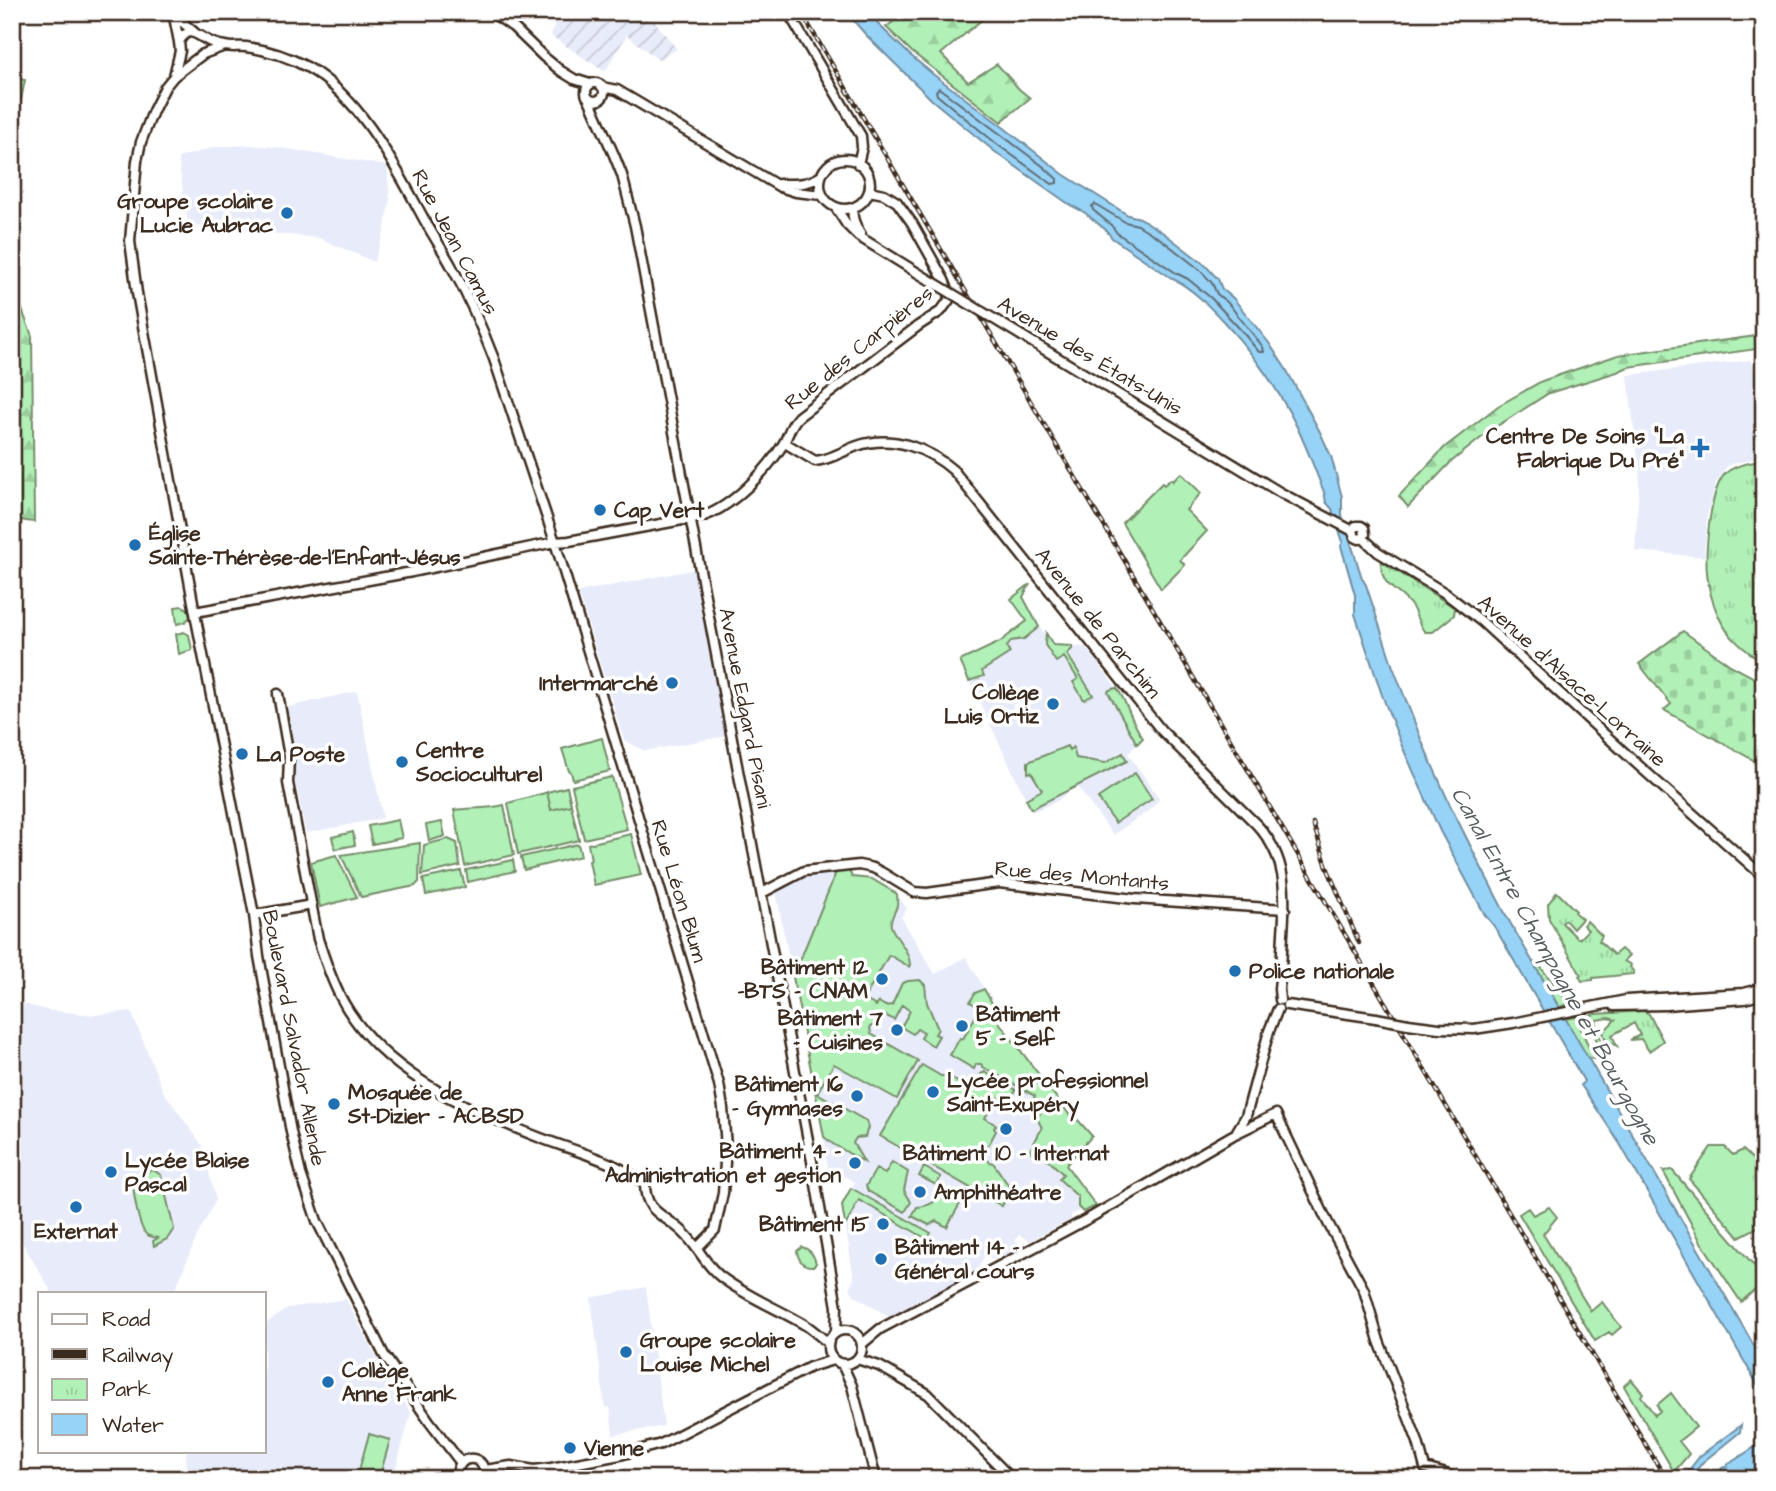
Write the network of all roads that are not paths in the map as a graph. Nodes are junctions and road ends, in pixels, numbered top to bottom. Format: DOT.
graph roads {
  1 [pos="491,12"];
  2 [pos="788,12"];
  3 [pos="174,14"];
  4 [pos="195,33"];
  5 [pos="204,38"];
  6 [pos="180,46"];
  7 [pos="225,46"];
  8 [pos="200,56"];
  9 [pos="174,76"];
  10 [pos="588,91"];
  11 [pos="601,94"];
  12 [pos="598,120"];
  13 [pos="858,164"];
  14 [pos="821,176"];
  15 [pos="772,183"];
  16 [pos="869,191"];
  17 [pos="822,195"];
  18 [pos="836,208"];
  19 [pos="853,208"];
  20 [pos="865,240"];
  21 [pos="785,443"];
  22 [pos="1296,502"];
  23 [pos="692,518"];
  24 [pos="555,542"];
  25 [pos="195,612"];
  26 [pos="278,694"];
  27 [pos="1748,863"];
  28 [pos="1764,870"];
  29 [pos="1764,877"];
  30 [pos="762,893"];
  31 [pos="312,905"];
  32 [pos="1285,906"];
  33 [pos="254,915"];
  34 [pos="1764,985"];
  35 [pos="1764,994"];
  36 [pos="1747,999"];
  37 [pos="1764,1001"];
  38 [pos="1282,1005"];
  39 [pos="1597,1007"];
  40 [pos="1233,1135"];
  41 [pos="696,1248"];
  42 [pos="834,1342"];
  43 [pos="858,1351"];
  44 [pos="842,1364"];
  45 [pos="852,1386"];
  46 [pos="461,1463"];
  47 [pos="485,1474"];
  48 [pos="1450,1476"];
  49 [pos="458,1478"];
  50 [pos="443,1479"];
  51 [pos="876,1479"];
  52 [pos="1012,1479"];
  1 -- 10 [label="street"];
  2 -- 13 [label="street"];
  3 -- 4 [label="street"];
  3 -- 6 [label="street"];
  4 -- 5 [label="street"];
  4 -- 6 [label="street"];
  5 -- 7 [label="street, Rue Jean Camus"];
  5 -- 8 [label="street"];
  6 -- 8 [label="street"];
  6 -- 9 [label="street"];
  7 -- 8 [label="street, Rue Jean Camus"];
  7 -- 24 [label="street, Rue Jean Camus"];
  8 -- 9 [label="street, Rue Jean Camus"];
  9 -- 25 [label="street, Boulevard Salvador Allende"];
  10 -- 11 [label="street"];
  10 -- 11 [label="street"];
  10 -- 12 [label="street, Avenue Edgard Pisani"];
  11 -- 12 [label="street, Avenue Edgard Pisani"];
  11 -- 15 [label="street"];
  12 -- 23 [label="street, Avenue Edgard Pisani"];
  13 -- 14 [label="street"];
  13 -- 16 [label="street"];
  14 -- 15 [label="street"];
  14 -- 17 [label="street"];
  15 -- 17 [label="street"];
  16 -- 19 [label="street"];
  16 -- 21 [label="street, Rue des Carpières"];
  17 -- 18 [label="street"];
  18 -- 19 [label="street"];
  18 -- 20 [label="street, Avenue des États-Unis"];
  19 -- 20 [label="street"];
  20 -- 22 [label="street, Avenue des États-Unis, bridge"];
  21 -- 23 [label="street, Rue des Carpières"];
  21 -- 32 [label="street, Avenue de Parchim"];
  22 -- 27 [label="street, Avenue d'Alsace-Lorraine"];
  23 -- 24 [label="street, Rue des Carpières"];
  23 -- 30 [label="street, Avenue Edgard Pisani"];
  24 -- 25 [label="street, Rue des Carpières"];
  24 -- 41 [label="street, Rue Léon Blum"];
  25 -- 33 [label="street, Boulevard Salvador Allende"];
  26 -- 31 [label="street"];
  27 -- 28 [label="street, Avenue d'Alsace-Lorraine"];
  27 -- 29 [label="street, Avenue d'Alsace-Lorraine"];
  30 -- 32 [label="street, Rue des Montants"];
  30 -- 42 [label="street, Avenue Edgard Pisani"];
  31 -- 33 [label="street"];
  31 -- 41 [label="street"];
  32 -- 38 [label="street, Avenue de Parchim"];
  33 -- 46 [label="street, Boulevard Salvador Allende"];
  34 -- 39 [label="street"];
  35 -- 36 [label="street"];
  36 -- 37 [label="street"];
  36 -- 39 [label="street"];
  38 -- 39 [label="street, bridge"];
  38 -- 40 [label="street, Avenue de Parchim"];
  40 -- 43 [label="street"];
  40 -- 48 [label="street"];
  41 -- 42 [label="street"];
  42 -- 43 [label="street"];
  42 -- 44 [label="street"];
  42 -- 47 [label="street"];
  43 -- 44 [label="street"];
  43 -- 45 [label="street"];
  43 -- 52 [label="street"];
  44 -- 45 [label="street"];
  45 -- 51 [label="street"];
  46 -- 47 [label="street"];
  46 -- 49 [label="street"];
  49 -- 50 [label="street"];
}
